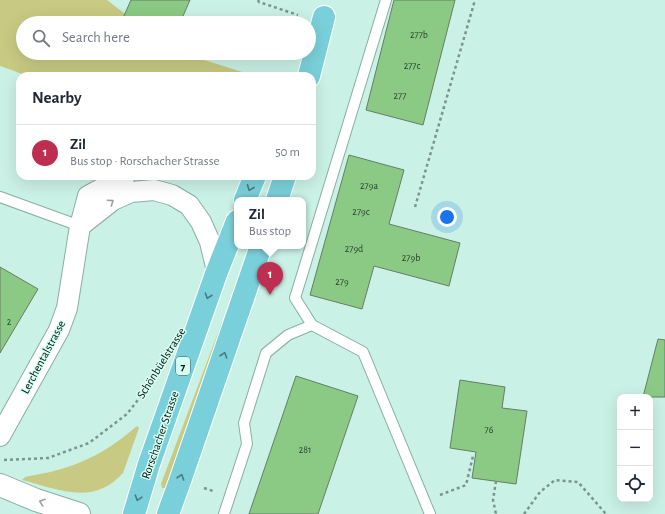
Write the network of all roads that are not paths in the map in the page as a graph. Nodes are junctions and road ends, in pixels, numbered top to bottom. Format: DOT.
graph roads {
  1 [pos="386,0"];
  2 [pos="326,8"];
  3 [pos="316,33"];
  4 [pos="316,48"];
  5 [pos="305,60"];
  6 [pos="313,60"];
  7 [pos="299,72"];
  8 [pos="310,72"];
  9 [pos="117,180"];
  10 [pos="253,180"];
  11 [pos="284,180"];
  12 [pos="0,197"];
  13 [pos="246,197"];
  14 [pos="278,197"];
  15 [pos="80,226"];
  16 [pos="234,228"];
  17 [pos="260,249"];
  18 [pos="217,271"];
  19 [pos="312,325"];
  20 [pos="0,436"];
  21 [pos="0,485"];
  22 [pos="79,514"];
  23 [pos="134,514"];
  24 [pos="168,514"];
  25 [pos="224,514"];
  26 [pos="430,514"];
  1 -- 19 [label="lane"];
  2 -- 3 [label="main road"];
  2 -- 4 [label="main road"];
  5 -- 7 [label="main road"];
  6 -- 8 [label="main road"];
  9 -- 15 [label="street, Lerchentalstrasse"];
  10 -- 13 [label="main road, one-way"];
  11 -- 14 [label="main road"];
  12 -- 15 [label="lane"];
  15 -- 18 [label="street, one-way"];
  15 -- 20 [label="street, Lerchentalstrasse"];
  16 -- 18 [label="main road, Rorschacher Strasse / 7"];
  24 -- 17 [label="main road, one-way"];
  18 -- 23 [label="main road, Rorschacher Strasse / 7, one-way"];
  19 -- 25 [label="lane"];
  19 -- 26 [label="lane"];
  22 -- 21 [label="main road, one-way"];
}
